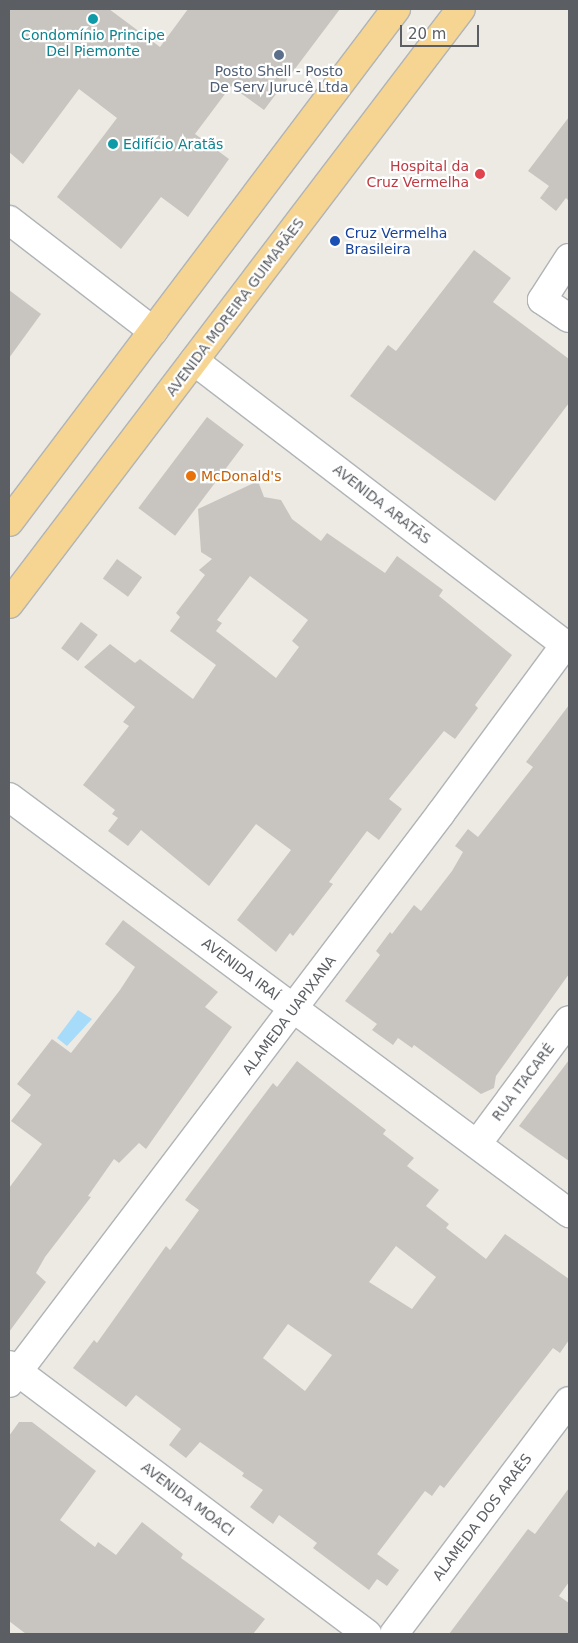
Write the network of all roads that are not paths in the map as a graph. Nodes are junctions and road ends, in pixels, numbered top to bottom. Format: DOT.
graph roads {
  1 [pos="396,9"];
  2 [pos="461,9"];
  3 [pos="9,220"];
  4 [pos="569,258"];
  5 [pos="569,318"];
  6 [pos="153,331"];
  7 [pos="194,361"];
  8 [pos="9,522"];
  9 [pos="9,604"];
  10 [pos="567,646"];
  11 [pos="9,797"];
  12 [pos="293,1008"];
  13 [pos="569,1020"];
  14 [pos="477,1144"];
  15 [pos="569,1213"];
  16 [pos="12,1373"];
  17 [pos="569,1401"];
  18 [pos="367,1634"];
  19 [pos="394,1634"];
  1 -- 6 [label="highway"];
  2 -- 7 [label="highway, AVENIDA MOREIRA GUIMARÃES"];
  3 -- 6 [label="street"];
  4 -- 5 [label="street"];
  6 -- 8 [label="highway"];
  7 -- 9 [label="highway, AVENIDA MOREIRA GUIMARÃES"];
  7 -- 10 [label="street, AVENIDA ARATÃS"];
  10 -- 12 [label="street, ALAMEDA UAPIXANA"];
  11 -- 12 [label="street, AVENIDA IRAÍ"];
  12 -- 14 [label="street, AVENIDA IRAÍ"];
  12 -- 16 [label="street, ALAMEDA UAPIXANA"];
  13 -- 14 [label="street, RUA ITACARÉ"];
  14 -- 15 [label="street, AVENIDA IRAÍ"];
  16 -- 18 [label="street, AVENIDA MOACI"];
  17 -- 19 [label="street, ALAMEDA DOS ARAÊS"];
}
